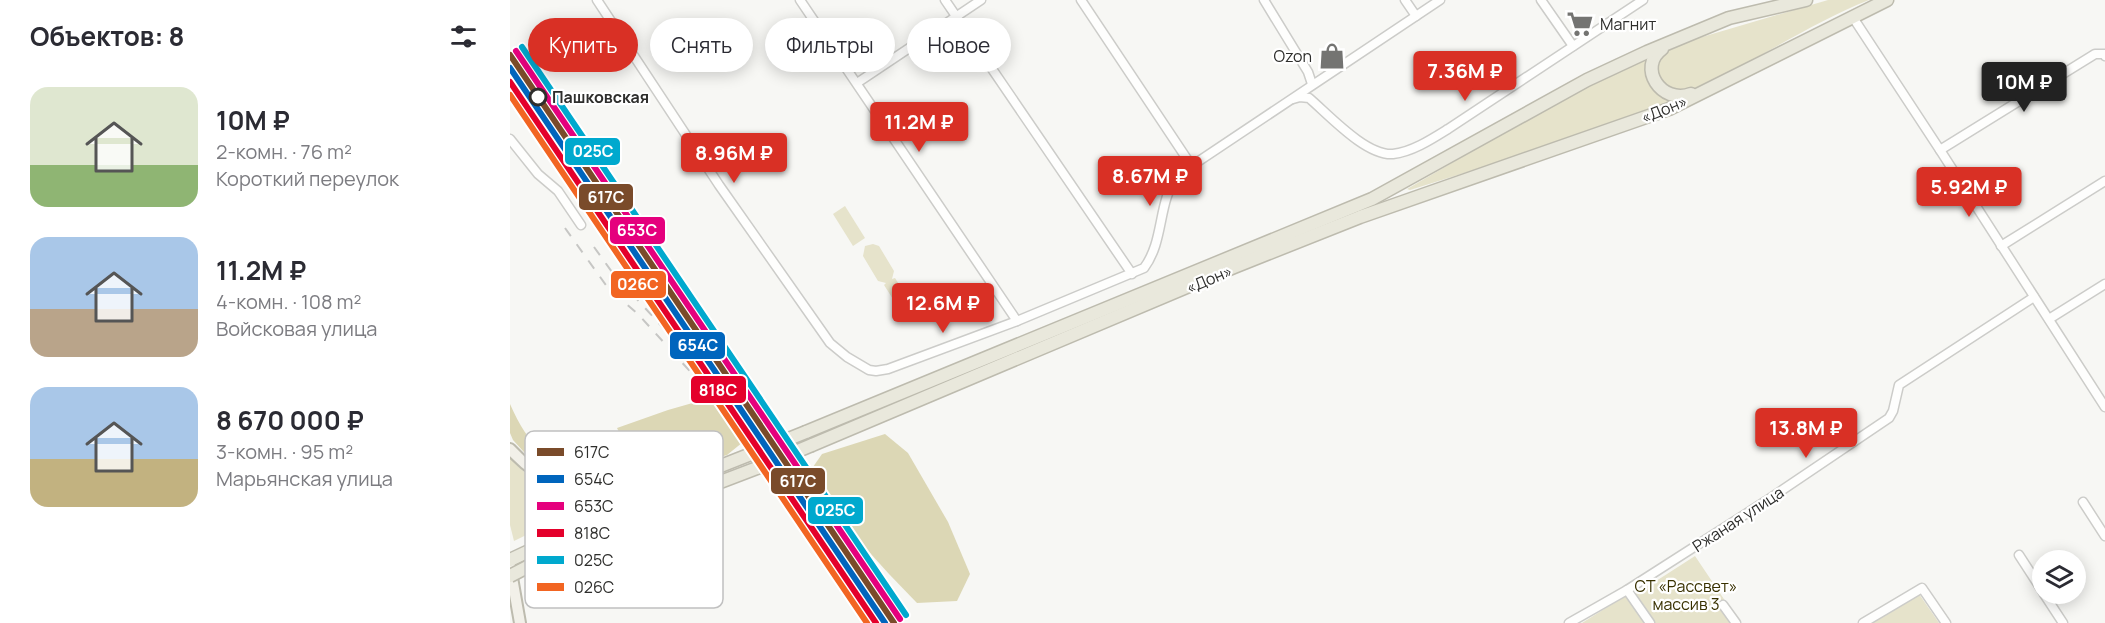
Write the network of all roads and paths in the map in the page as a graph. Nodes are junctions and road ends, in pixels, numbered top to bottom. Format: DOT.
graph roads {
  1 [pos="597,0"];
  2 [pos="800,0"];
  3 [pos="945,0"];
  4 [pos="981,0"];
  5 [pos="1081,0"];
  6 [pos="1264,0"];
  7 [pos="1406,0"];
  8 [pos="1440,0"];
  9 [pos="1540,0"];
  10 [pos="1643,0"];
  11 [pos="1806,0"];
  12 [pos="1887,0"];
  13 [pos="956,16"];
  14 [pos="1416,16"];
  15 [pos="1852,16"];
  16 [pos="1668,45"];
  17 [pos="1573,46"];
  18 [pos="2105,56"];
  19 [pos="1763,62"];
  20 [pos="857,83"];
  21 [pos="1312,84"];
  22 [pos="1292,99"];
  23 [pos="510,139"];
  24 [pos="1940,150"];
  25 [pos="1191,165"];
  26 [pos="2105,181"];
  27 [pos="581,225"];
  28 [pos="2001,246"];
  29 [pos="1132,274"];
  30 [pos="2105,284"];
  31 [pos="2034,297"];
  32 [pos="2049,319"];
  33 [pos="1017,321"];
  34 [pos="2105,407"];
  35 [pos="510,449"];
  36 [pos="525,462"];
  37 [pos="723,465"];
  38 [pos="723,481"];
  39 [pos="2083,502"];
  40 [pos="2105,536"];
  41 [pos="525,553"];
  42 [pos="2019,555"];
  43 [pos="510,561"];
  44 [pos="510,566"];
  45 [pos="525,568"];
  46 [pos="2032,575"];
  47 [pos="510,576"];
  48 [pos="1628,590"];
  49 [pos="2051,604"];
  50 [pos="1723,605"];
  51 [pos="520,623"];
  52 [pos="1569,623"];
  53 [pos="1650,623"];
  54 [pos="1736,623"];
  55 [pos="1863,623"];
  56 [pos="1946,623"];
  57 [pos="2063,623"];
  1 -- 33 [label="street"];
  2 -- 20 [label="street"];
  3 -- 13 [label="street"];
  4 -- 13 [label="street"];
  5 -- 25 [label="street"];
  6 -- 21 [label="street"];
  7 -- 14 [label="street"];
  8 -- 14 [label="street"];
  9 -- 17 [label="street"];
  10 -- 17 [label="street"];
  11 -- 16 [label="highway, «Дон»"];
  12 -- 15 [label="highway, «Дон»"];
  13 -- 20 [label="street"];
  13 -- 29 [label="street"];
  14 -- 21 [label="street"];
  15 -- 19 [label="highway, «Дон»"];
  15 -- 24 [label="street"];
  16 -- 19 [label="highway"];
  16 -- 37 [label="highway, «Дон», bridge"];
  17 -- 22 [label="street"];
  18 -- 24 [label="street"];
  19 -- 38 [label="highway, «Дон», bridge"];
  20 -- 33 [label="street"];
  21 -- 22 [label="street"];
  22 -- 25 [label="street"];
  23 -- 27 [label="street"];
  24 -- 28 [label="street"];
  25 -- 29 [label="street"];
  26 -- 28 [label="street"];
  28 -- 31 [label="street"];
  29 -- 33 [label="street"];
  30 -- 32 [label="street"];
  31 -- 32 [label="street"];
  31 -- 48 [label="street, Ржаная улица"];
  32 -- 34 [label="street"];
  35 -- 36 [label="main road"];
  39 -- 40 [label="street"];
  41 -- 43 [label="highway, «Дон»"];
  42 -- 46 [label="street"];
  44 -- 51 [label="main road"];
  45 -- 47 [label="highway, «Дон», bridge"];
  48 -- 52 [label="street, Ржаная улица"];
  48 -- 53 [label="street"];
  49 -- 57 [label="street"];
  50 -- 54 [label="street"];
  55 -- 56 [label="street"];
}
